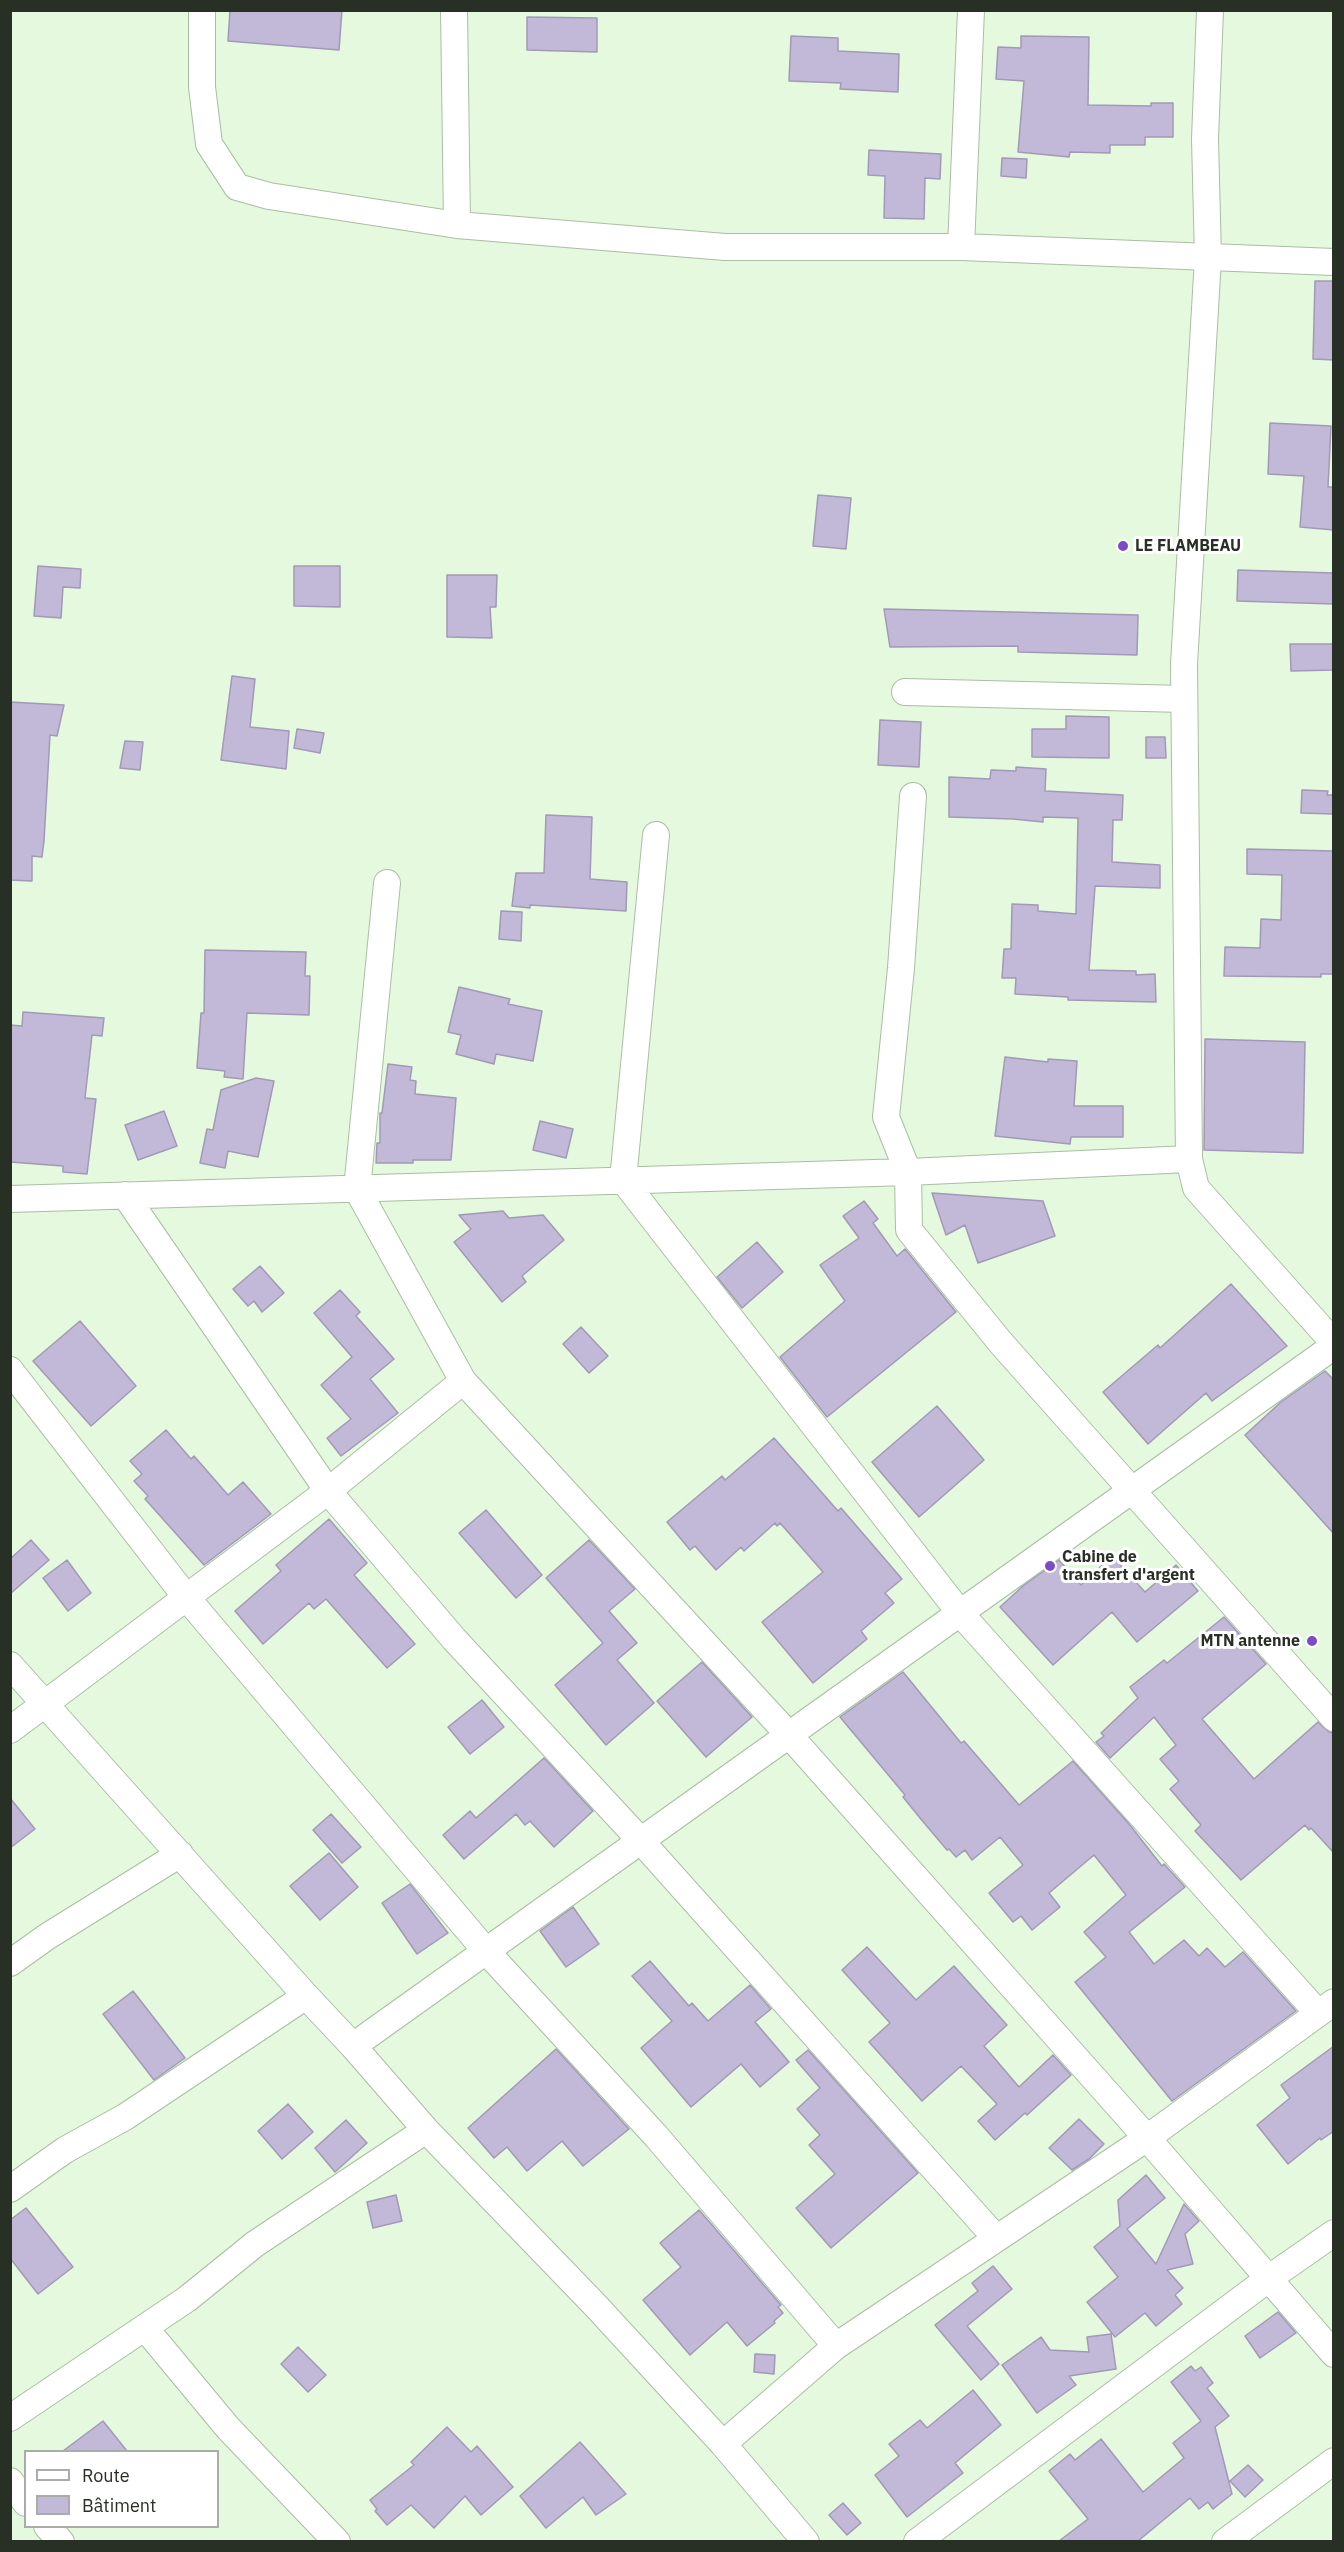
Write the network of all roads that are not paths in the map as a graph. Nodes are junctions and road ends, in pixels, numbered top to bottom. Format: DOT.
graph roads {
  1 [pos="202,10"];
  2 [pos="454,10"];
  3 [pos="971,10"];
  4 [pos="1210,10"];
  5 [pos="457,225"];
  6 [pos="961,247"];
  7 [pos="1208,258"];
  8 [pos="1334,262"];
  9 [pos="905,692"];
  10 [pos="1184,699"];
  11 [pos="913,796"];
  12 [pos="656,835"];
  13 [pos="387,883"];
  14 [pos="1189,1159"];
  15 [pos="908,1172"];
  16 [pos="623,1180"];
  17 [pos="357,1188"];
  18 [pos="125,1195"];
  19 [pos="10,1199"];
  20 [pos="1334,1345"];
  21 [pos="10,1370"];
  22 [pos="463,1381"];
  23 [pos="1133,1490"];
  24 [pos="328,1491"];
  25 [pos="186,1597"];
  26 [pos="960,1613"];
  27 [pos="10,1665"];
  28 [pos="44,1703"];
  29 [pos="1334,1718"];
  30 [pos="10,1730"];
  31 [pos="789,1735"];
  32 [pos="641,1840"];
  33 [pos="180,1854"];
  34 [pos="486,1951"];
  35 [pos="10,1963"];
  36 [pos="306,1996"];
  37 [pos="1326,2007"];
  38 [pos="353,2046"];
  39 [pos="426,2130"];
  40 [pos="1147,2138"];
  41 [pos="10,2189"];
  42 [pos="1334,2233"];
  43 [pos="996,2238"];
  44 [pos="1268,2279"];
  45 [pos="145,2328"];
  46 [pos="836,2346"];
  47 [pos="1334,2354"];
  48 [pos="12,2423"];
  49 [pos="723,2444"];
  50 [pos="1334,2461"];
  51 [pos="10,2481"];
  52 [pos="24,2500"];
  53 [pos="49,2528"];
  54 [pos="61,2541"];
  55 [pos="337,2541"];
  56 [pos="806,2541"];
  57 [pos="917,2541"];
  58 [pos="1225,2541"];
  1 -- 5 [label="street"];
  2 -- 5 [label="street"];
  3 -- 6 [label="street"];
  4 -- 7 [label="street"];
  5 -- 6 [label="street"];
  6 -- 7 [label="street"];
  7 -- 8 [label="street"];
  7 -- 10 [label="street"];
  9 -- 10 [label="street"];
  10 -- 14 [label="street"];
  11 -- 15 [label="street"];
  12 -- 16 [label="street"];
  13 -- 17 [label="street"];
  14 -- 15 [label="street"];
  14 -- 20 [label="street"];
  15 -- 16 [label="street"];
  15 -- 23 [label="street"];
  16 -- 17 [label="street"];
  16 -- 26 [label="street"];
  17 -- 18 [label="street"];
  17 -- 22 [label="street"];
  18 -- 19 [label="street"];
  18 -- 24 [label="street"];
  20 -- 23 [label="street"];
  21 -- 25 [label="street"];
  22 -- 24 [label="street"];
  22 -- 31 [label="street"];
  23 -- 26 [label="street"];
  23 -- 29 [label="street"];
  24 -- 25 [label="street"];
  24 -- 32 [label="street"];
  25 -- 28 [label="street"];
  25 -- 34 [label="street"];
  26 -- 31 [label="street"];
  26 -- 37 [label="street"];
  27 -- 28 [label="street"];
  28 -- 30 [label="street"];
  28 -- 33 [label="street"];
  31 -- 32 [label="street"];
  31 -- 40 [label="street"];
  32 -- 34 [label="street"];
  32 -- 43 [label="street"];
  33 -- 35 [label="street"];
  33 -- 36 [label="street"];
  34 -- 38 [label="street"];
  34 -- 46 [label="street"];
  36 -- 38 [label="street"];
  36 -- 41 [label="street"];
  37 -- 40 [label="street"];
  38 -- 39 [label="street"];
  39 -- 45 [label="street"];
  39 -- 49 [label="street"];
  40 -- 43 [label="street"];
  40 -- 44 [label="street"];
  42 -- 44 [label="street"];
  43 -- 46 [label="street"];
  44 -- 47 [label="street"];
  44 -- 57 [label="street"];
  45 -- 48 [label="street"];
  45 -- 55 [label="street"];
  46 -- 49 [label="street"];
  49 -- 56 [label="street"];
  50 -- 58 [label="street"];
  51 -- 52 [label="street"];
  53 -- 54 [label="street"];
}
